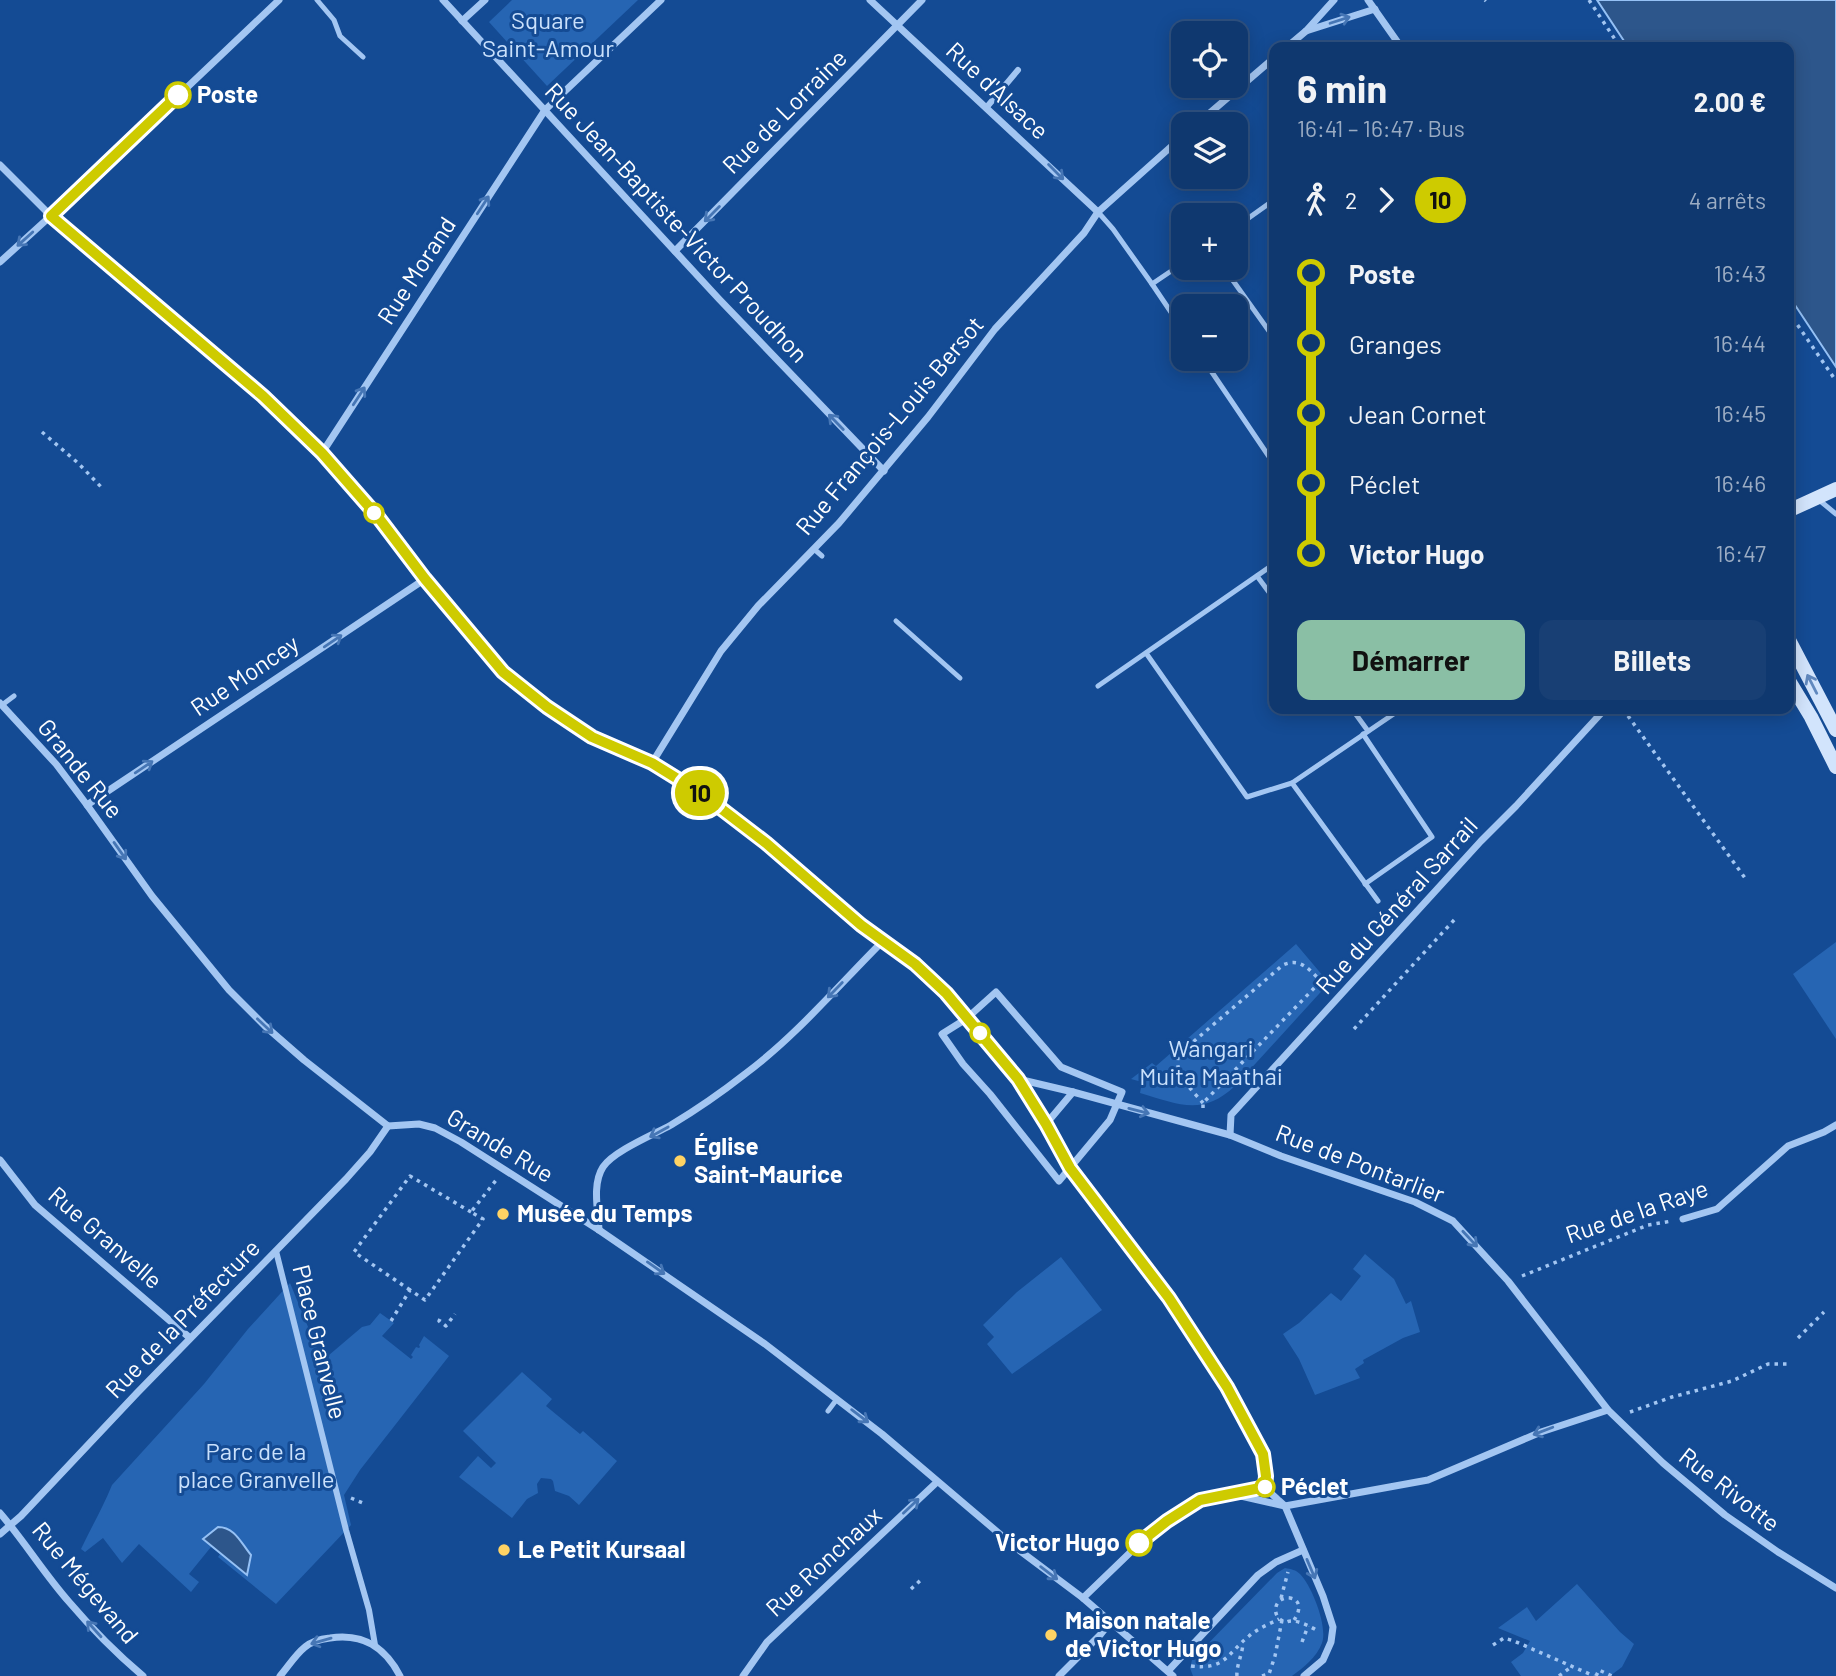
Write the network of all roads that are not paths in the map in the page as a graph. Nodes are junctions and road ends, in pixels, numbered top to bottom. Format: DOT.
graph roads {
  1 [pos="279,0"];
  2 [pos="317,0"];
  3 [pos="443,0"];
  4 [pos="485,0"];
  5 [pos="661,0"];
  6 [pos="870,0"];
  7 [pos="922,0"];
  8 [pos="1334,0"];
  9 [pos="1368,0"];
  10 [pos="1375,9"];
  11 [pos="462,21"];
  12 [pos="898,26"];
  13 [pos="1306,31"];
  14 [pos="1293,42"];
  15 [pos="1398,42"];
  16 [pos="363,57"];
  17 [pos="1269,62"];
  18 [pos="1018,70"];
  19 [pos="986,108"];
  20 [pos="545,110"];
  21 [pos="1211,112"];
  22 [pos="1171,147"];
  23 [pos="0,165"];
  24 [pos="1269,204"];
  25 [pos="1098,212"];
  26 [pos="51,216"];
  27 [pos="1248,218"];
  28 [pos="675,251"];
  29 [pos="0,262"];
  30 [pos="1171,271"];
  31 [pos="1233,280"];
  32 [pos="1152,284"];
  33 [pos="1171,312"];
  34 [pos="1269,331"];
  35 [pos="1211,371"];
  36 [pos="322,453"];
  37 [pos="1269,457"];
  38 [pos="884,471"];
  39 [pos="1836,489"];
  40 [pos="1817,498"];
  41 [pos="1794,508"];
  42 [pos="1836,514"];
  43 [pos="814,549"];
  44 [pos="822,556"];
  45 [pos="1269,568"];
  46 [pos="1257,576"];
  47 [pos="425,579"];
  48 [pos="1269,593"];
  49 [pos="896,621"];
  50 [pos="1794,650"];
  51 [pos="1146,653"];
  52 [pos="960,678"];
  53 [pos="1098,686"];
  54 [pos="1794,688"];
  55 [pos="14,696"];
  56 [pos="1,704"];
  57 [pos="1355,714"];
  58 [pos="1394,714"];
  59 [pos="1600,714"];
  60 [pos="1836,730"];
  61 [pos="1366,733"];
  62 [pos="652,763"];
  63 [pos="1836,767"];
  64 [pos="1292,783"];
  65 [pos="87,805"];
  66 [pos="1366,884"];
  67 [pos="1378,901"];
  68 [pos="883,941"];
  69 [pos="968,1018"];
  70 [pos="1018,1079"];
  71 [pos="1073,1092"];
  72 [pos="1117,1105"];
  73 [pos="1046,1124"];
  74 [pos="1836,1125"];
  75 [pos="388,1126"];
  76 [pos="1230,1135"];
  77 [pos="0,1160"];
  78 [pos="1070,1168"];
  79 [pos="1683,1219"];
  80 [pos="599,1230"];
  81 [pos="276,1251"];
  82 [pos="190,1338"];
  83 [pos="837,1399"];
  84 [pos="1608,1410"];
  85 [pos="828,1411"];
  86 [pos="937,1482"];
  87 [pos="1265,1487"];
  88 [pos="1232,1494"];
  89 [pos="1285,1506"];
  90 [pos="0,1513"];
  91 [pos="10,1525"];
  92 [pos="0,1534"];
  93 [pos="1303,1550"];
  94 [pos="1836,1588"];
  95 [pos="1083,1598"];
  96 [pos="1111,1621"];
  97 [pos="375,1646"];
  98 [pos="1170,1673"];
  99 [pos="143,1676"];
  100 [pos="280,1676"];
  101 [pos="400,1676"];
  102 [pos="743,1676"];
  103 [pos="1059,1676"];
  104 [pos="1304,1676"];
  1 -- 26 [label="street"];
  2 -- 16 [label="lane"];
  3 -- 11 [label="street, Rue Jean-Baptiste-Victor Proudhon"];
  4 -- 11 [label="street"];
  5 -- 20 [label="street, Rue Morand"];
  6 -- 12 [label="street, Rue d'Alsace"];
  7 -- 12 [label="street, Rue de Lorraine"];
  8 -- 13 [label="street"];
  9 -- 10 [label="street"];
  13 -- 10 [label="street, one-way"];
  10 -- 15 [label="street"];
  11 -- 20 [label="street, Rue Jean-Baptiste-Victor Proudhon"];
  12 -- 19 [label="street, Rue d'Alsace"];
  12 -- 28 [label="street, Rue de Lorraine, one-way"];
  13 -- 14 [label="street"];
  17 -- 21 [label="street"];
  18 -- 19 [label="street"];
  19 -- 25 [label="street, Rue d'Alsace, one-way"];
  20 -- 28 [label="street, Rue Jean-Baptiste-Victor Proudhon"];
  36 -- 20 [label="street, Rue Morand, one-way"];
  22 -- 25 [label="street, Rue François-Louis Bersot"];
  23 -- 26 [label="street"];
  24 -- 27 [label="lane"];
  25 -- 32 [label="lane"];
  25 -- 38 [label="street, Rue François-Louis Bersot"];
  26 -- 29 [label="street, one-way"];
  26 -- 36 [label="street"];
  38 -- 28 [label="street, Rue Jean-Baptiste-Victor Proudhon, one-way"];
  30 -- 32 [label="lane"];
  31 -- 34 [label="lane"];
  32 -- 33 [label="lane"];
  35 -- 37 [label="lane"];
  36 -- 47 [label="street"];
  38 -- 43 [label="street, Rue François-Louis Bersot"];
  39 -- 40 [label="main road"];
  40 -- 41 [label="main road"];
  40 -- 42 [label="lane"];
  43 -- 44 [label="lane"];
  43 -- 62 [label="street, Rue François-Louis Bersot"];
  45 -- 46 [label="lane"];
  46 -- 48 [label="lane"];
  46 -- 51 [label="lane"];
  47 -- 62 [label="street"];
  65 -- 47 [label="street, Rue Moncey, one-way"];
  49 -- 52 [label="lane"];
  60 -- 50 [label="main road, one-way"];
  51 -- 53 [label="lane"];
  51 -- 64 [label="lane"];
  54 -- 63 [label="main road"];
  55 -- 56 [label="lane"];
  56 -- 65 [label="street, Grande Rue"];
  57 -- 61 [label="lane"];
  58 -- 61 [label="lane"];
  59 -- 76 [label="street, Rue du Général Sarrail"];
  61 -- 64 [label="lane"];
  61 -- 66 [label="lane"];
  62 -- 68 [label="street"];
  64 -- 66 [label="lane"];
  65 -- 75 [label="street, Grande Rue, one-way"];
  66 -- 67 [label="lane"];
  68 -- 69 [label="street"];
  68 -- 80 [label="street, one-way"];
  69 -- 70 [label="street"];
  69 -- 72 [label="street"];
  69 -- 78 [label="street"];
  70 -- 71 [label="street, Rue de Pontarlier"];
  70 -- 73 [label="street"];
  71 -- 72 [label="street, Rue de Pontarlier"];
  71 -- 73 [label="street"];
  72 -- 76 [label="street, Rue de Pontarlier, one-way"];
  72 -- 78 [label="street"];
  73 -- 78 [label="street"];
  74 -- 79 [label="street, Rue de la Raye"];
  75 -- 80 [label="street, Grande Rue"];
  75 -- 81 [label="street, Rue de la Préfecture"];
  76 -- 84 [label="street, Rue de Pontarlier, one-way"];
  77 -- 82 [label="street, Rue Granvelle"];
  78 -- 87 [label="street"];
  80 -- 83 [label="street, Grande Rue, one-way"];
  81 -- 82 [label="street, Rue de la Préfecture"];
  81 -- 97 [label="street, Place Granvelle"];
  82 -- 91 [label="street, Rue de la Préfecture"];
  83 -- 85 [label="lane"];
  83 -- 86 [label="street, Grande Rue, one-way"];
  84 -- 89 [label="street, one-way"];
  84 -- 94 [label="street, Rue Rivotte"];
  86 -- 95 [label="street, Grande Rue, one-way"];
  102 -- 86 [label="street, Rue Ronchaux, one-way"];
  87 -- 88 [label="street"];
  87 -- 89 [label="street"];
  88 -- 89 [label="street"];
  88 -- 95 [label="street"];
  89 -- 93 [label="street"];
  90 -- 91 [label="street, Rue Mégevand"];
  91 -- 92 [label="street, Rue de la Préfecture"];
  99 -- 91 [label="street, Rue Mégevand, one-way"];
  93 -- 98 [label="street"];
  93 -- 104 [label="street, one-way"];
  95 -- 96 [label="street, Grande Rue"];
  96 -- 98 [label="street, Grande Rue"];
  96 -- 103 [label="street"];
  97 -- 100 [label="street, one-way"];
  97 -- 101 [label="street"];
}
